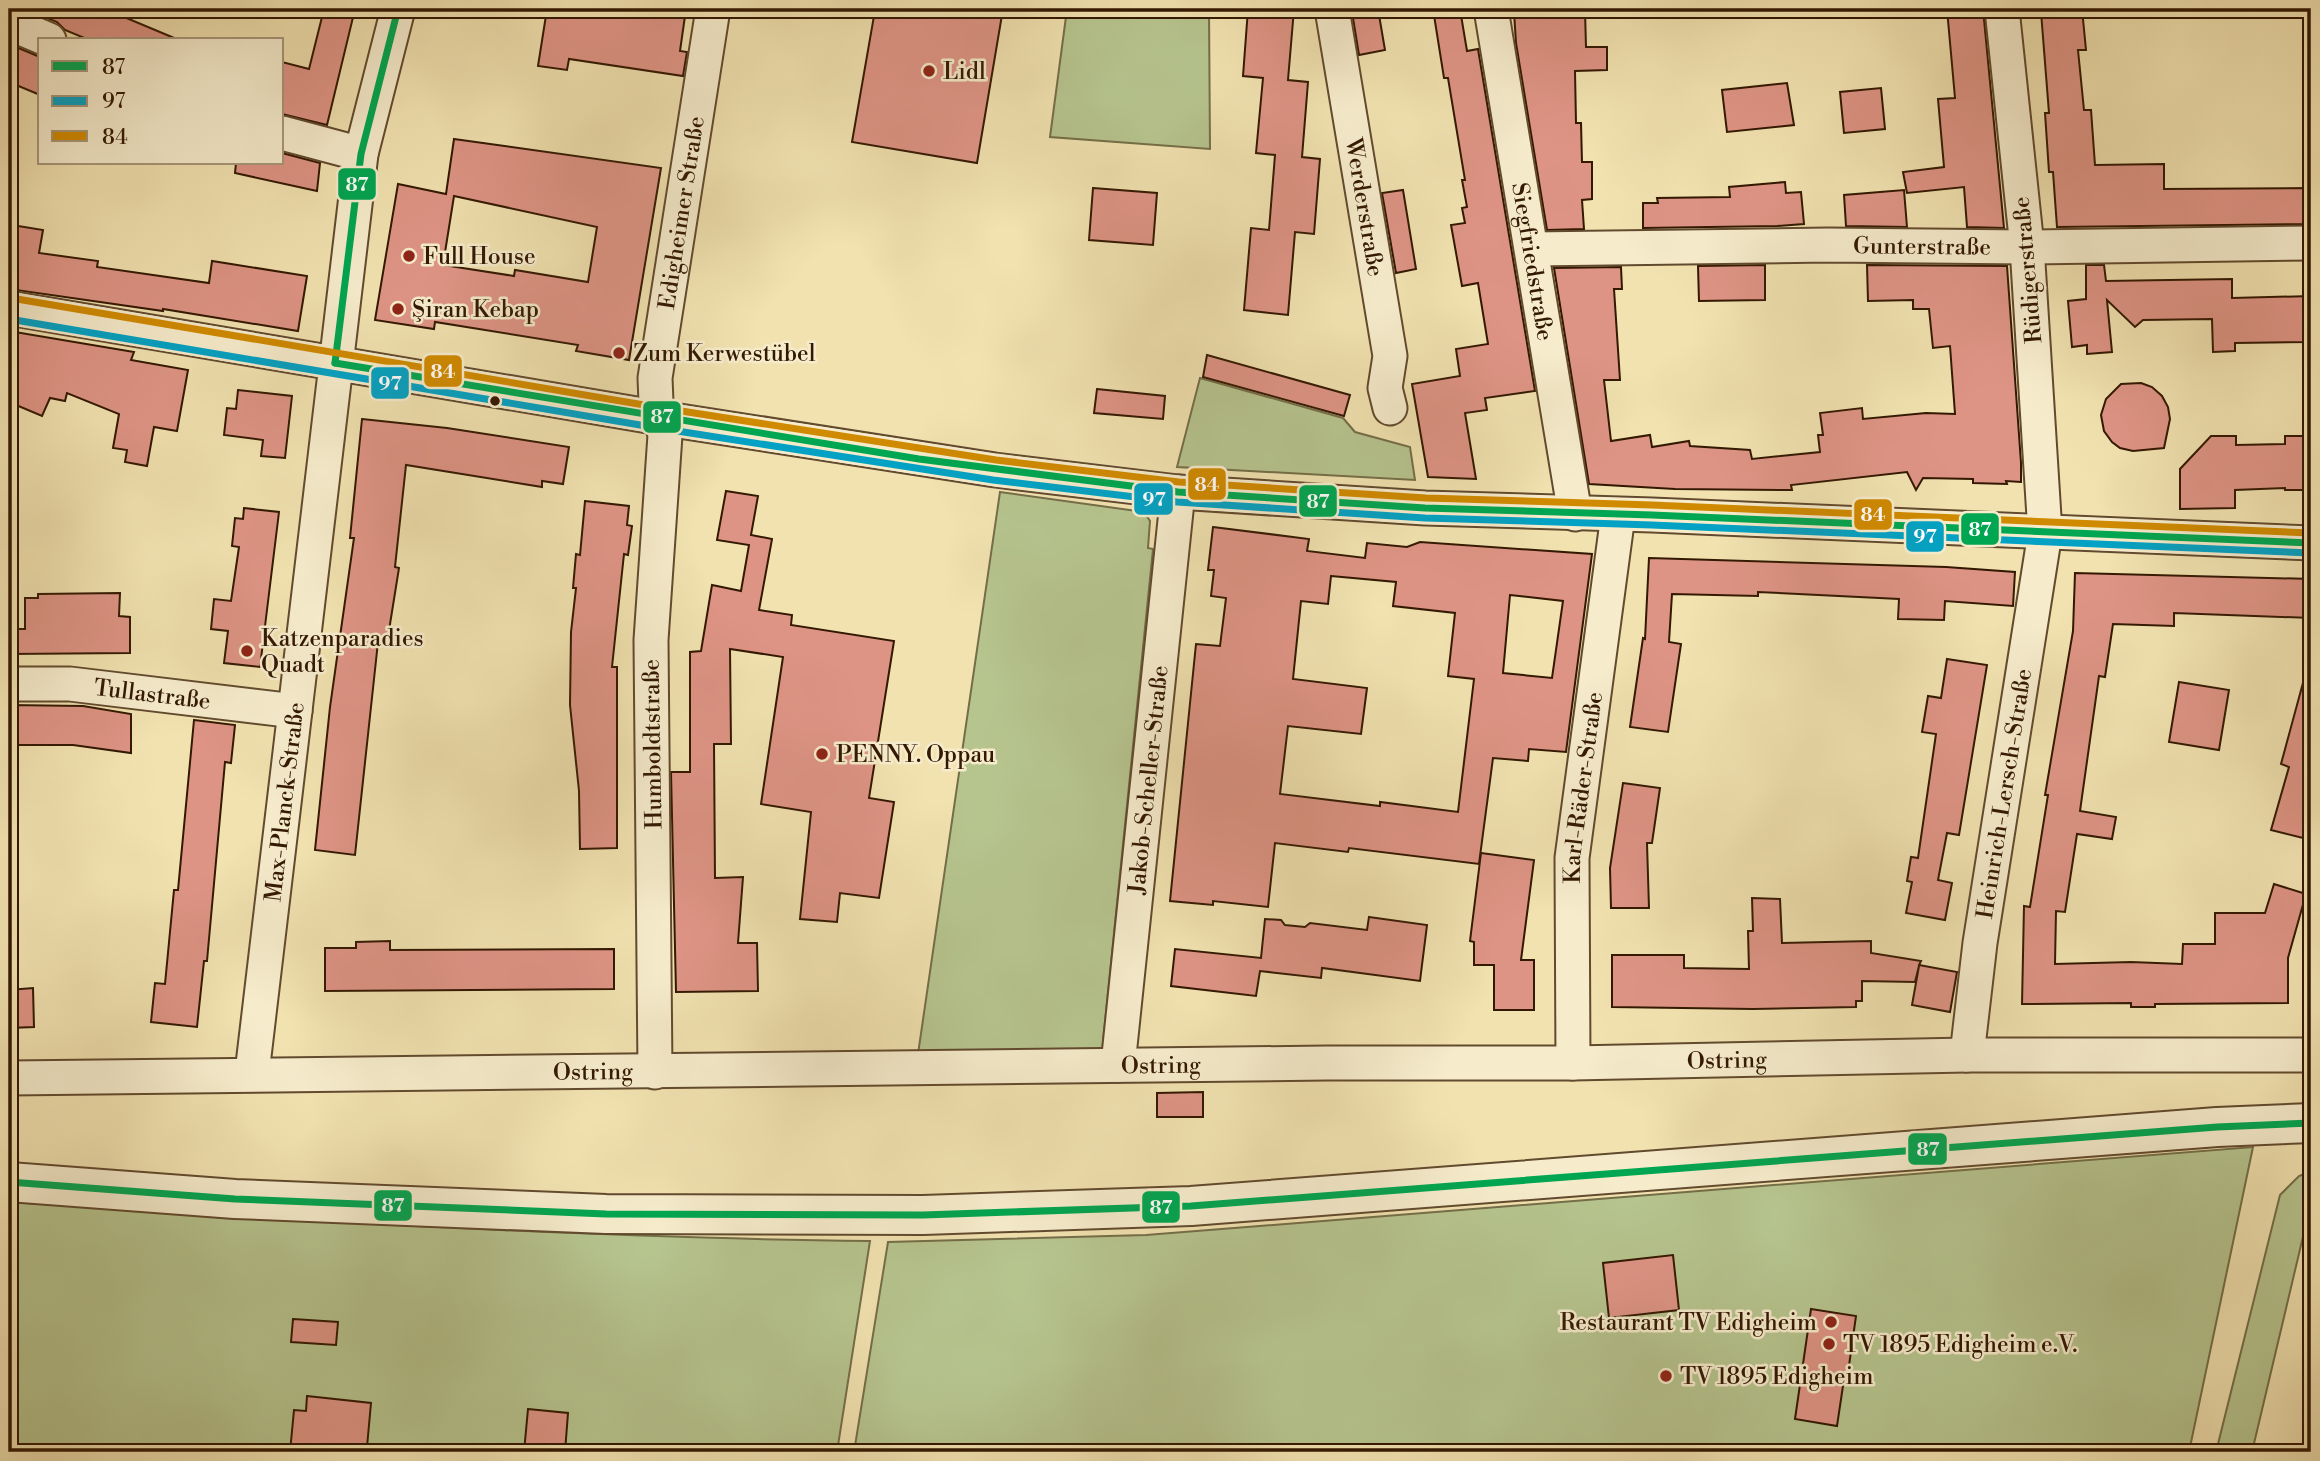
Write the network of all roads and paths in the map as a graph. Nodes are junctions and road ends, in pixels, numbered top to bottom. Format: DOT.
graph roads {
  1 [pos="398,9"];
  2 [pos="713,9"];
  3 [pos="1332,9"];
  4 [pos="1491,9"];
  5 [pos="2002,9"];
  6 [pos="9,23"];
  7 [pos="44,38"];
  8 [pos="284,134"];
  9 [pos="361,153"];
  10 [pos="2311,243"];
  11 [pos="2027,247"];
  12 [pos="1532,249"];
  13 [pos="9,308"];
  14 [pos="335,363"];
  15 [pos="1390,408"];
  16 [pos="660,418"];
  17 [pos="1178,492"];
  18 [pos="1575,514"];
  19 [pos="1618,515"];
  20 [pos="2045,533"];
  21 [pos="2311,543"];
  22 [pos="9,684"];
  23 [pos="295,711"];
  24 [pos="1967,1055"];
  25 [pos="2311,1055"];
  26 [pos="1573,1063"];
  27 [pos="1118,1065"];
  28 [pos="655,1072"];
  29 [pos="252,1073"];
  30 [pos="9,1078"];
  31 [pos="2311,1123"];
  32 [pos="9,1182"];
  1 -- 9 [label="street, Max-Planck-Straße"];
  2 -- 16 [label="street, Edigheimer Straße"];
  3 -- 15 [label="street, Werderstraße"];
  4 -- 12 [label="street, Siegfriedstraße"];
  5 -- 11 [label="street, Rüdigerstraße"];
  6 -- 7 [label="street"];
  8 -- 9 [label="street"];
  9 -- 14 [label="street, Max-Planck-Straße"];
  10 -- 11 [label="street, Gunterstraße"];
  11 -- 12 [label="street, Gunterstraße"];
  11 -- 20 [label="street, Rüdigerstraße"];
  12 -- 18 [label="street, Siegfriedstraße"];
  13 -- 14 [label="street"];
  14 -- 16 [label="street"];
  14 -- 23 [label="street, Max-Planck-Straße"];
  16 -- 17 [label="street"];
  16 -- 28 [label="street, Humboldtstraße"];
  17 -- 18 [label="street"];
  17 -- 27 [label="street, Jakob-Scheller-Straße"];
  18 -- 19 [label="street"];
  19 -- 20 [label="street"];
  19 -- 26 [label="street, Karl-Räder-Straße"];
  20 -- 21 [label="street"];
  20 -- 24 [label="street, Heinrich-Lersch-Straße"];
  22 -- 23 [label="street, Tullastraße"];
  23 -- 29 [label="street, Max-Planck-Straße"];
  24 -- 25 [label="street, Ostring"];
  24 -- 26 [label="street, Ostring"];
  26 -- 27 [label="street, Ostring"];
  27 -- 28 [label="street, Ostring"];
  28 -- 29 [label="street, Ostring"];
  29 -- 30 [label="street, Ostring"];
  31 -- 32 [label="street"];
}
